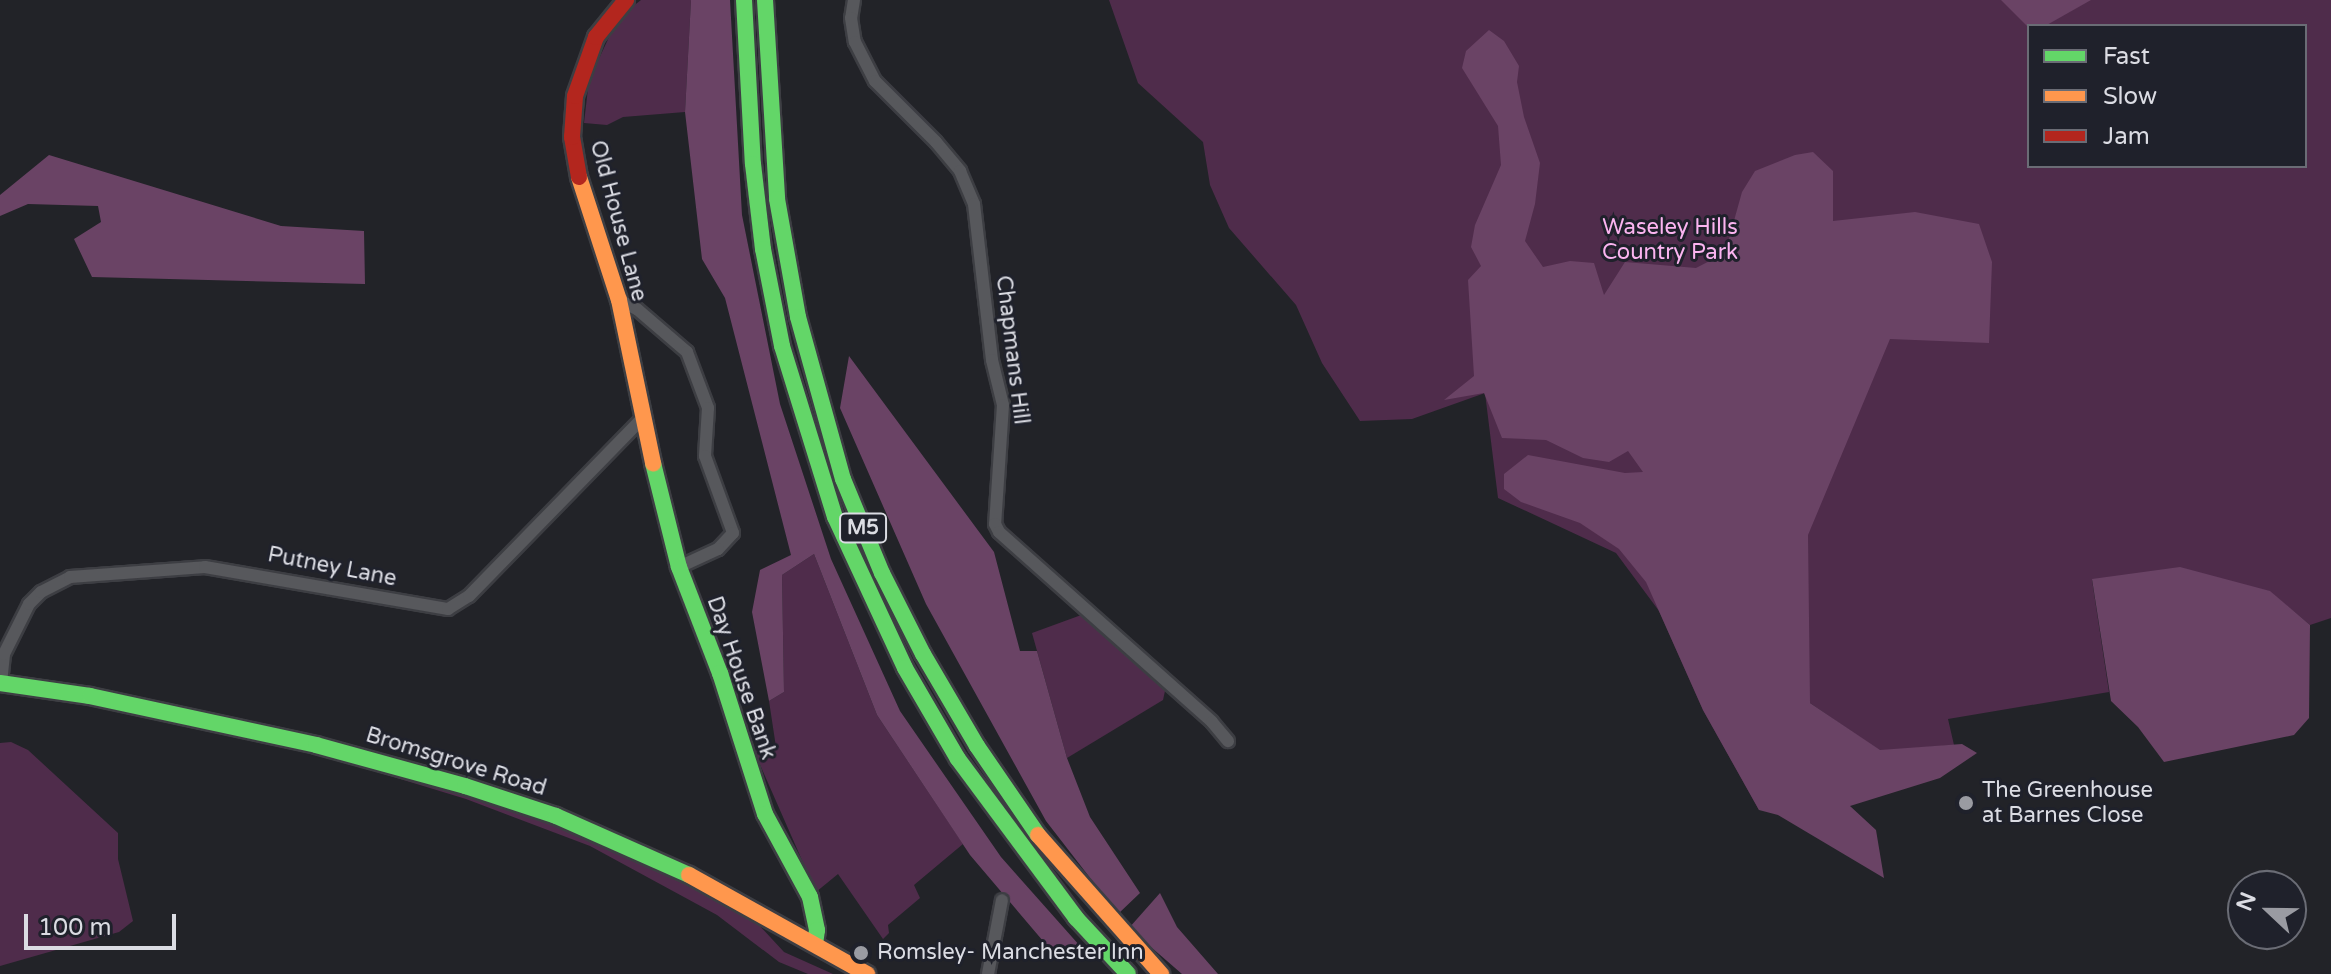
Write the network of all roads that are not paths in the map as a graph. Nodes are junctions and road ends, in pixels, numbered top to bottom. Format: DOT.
graph roads {
  1 [pos="626,0"];
  2 [pos="744,0"];
  3 [pos="765,0"];
  4 [pos="854,0"];
  5 [pos="619,300"];
  6 [pos="642,419"];
  7 [pos="679,567"];
  8 [pos="1,683"];
  9 [pos="1228,741"];
  10 [pos="1002,900"];
  11 [pos="815,944"];
  12 [pos="867,974"];
  13 [pos="988,974"];
  14 [pos="1128,974"];
  15 [pos="1161,974"];
  1 -- 5 [label="main road, Old House Lane"];
  2 -- 14 [label="main road, M5"];
  3 -- 15 [label="main road, M5"];
  4 -- 9 [label="street, Chapmans Hill"];
  5 -- 6 [label="main road, Old House Lane"];
  5 -- 7 [label="street"];
  6 -- 7 [label="main road, Day House Bank"];
  6 -- 8 [label="street, Putney Lane"];
  7 -- 11 [label="main road, Day House Bank"];
  8 -- 11 [label="main road, Bromsgrove Road"];
  10 -- 13 [label="street"];
  11 -- 12 [label="main road, Bromsgrove Road"];
}
